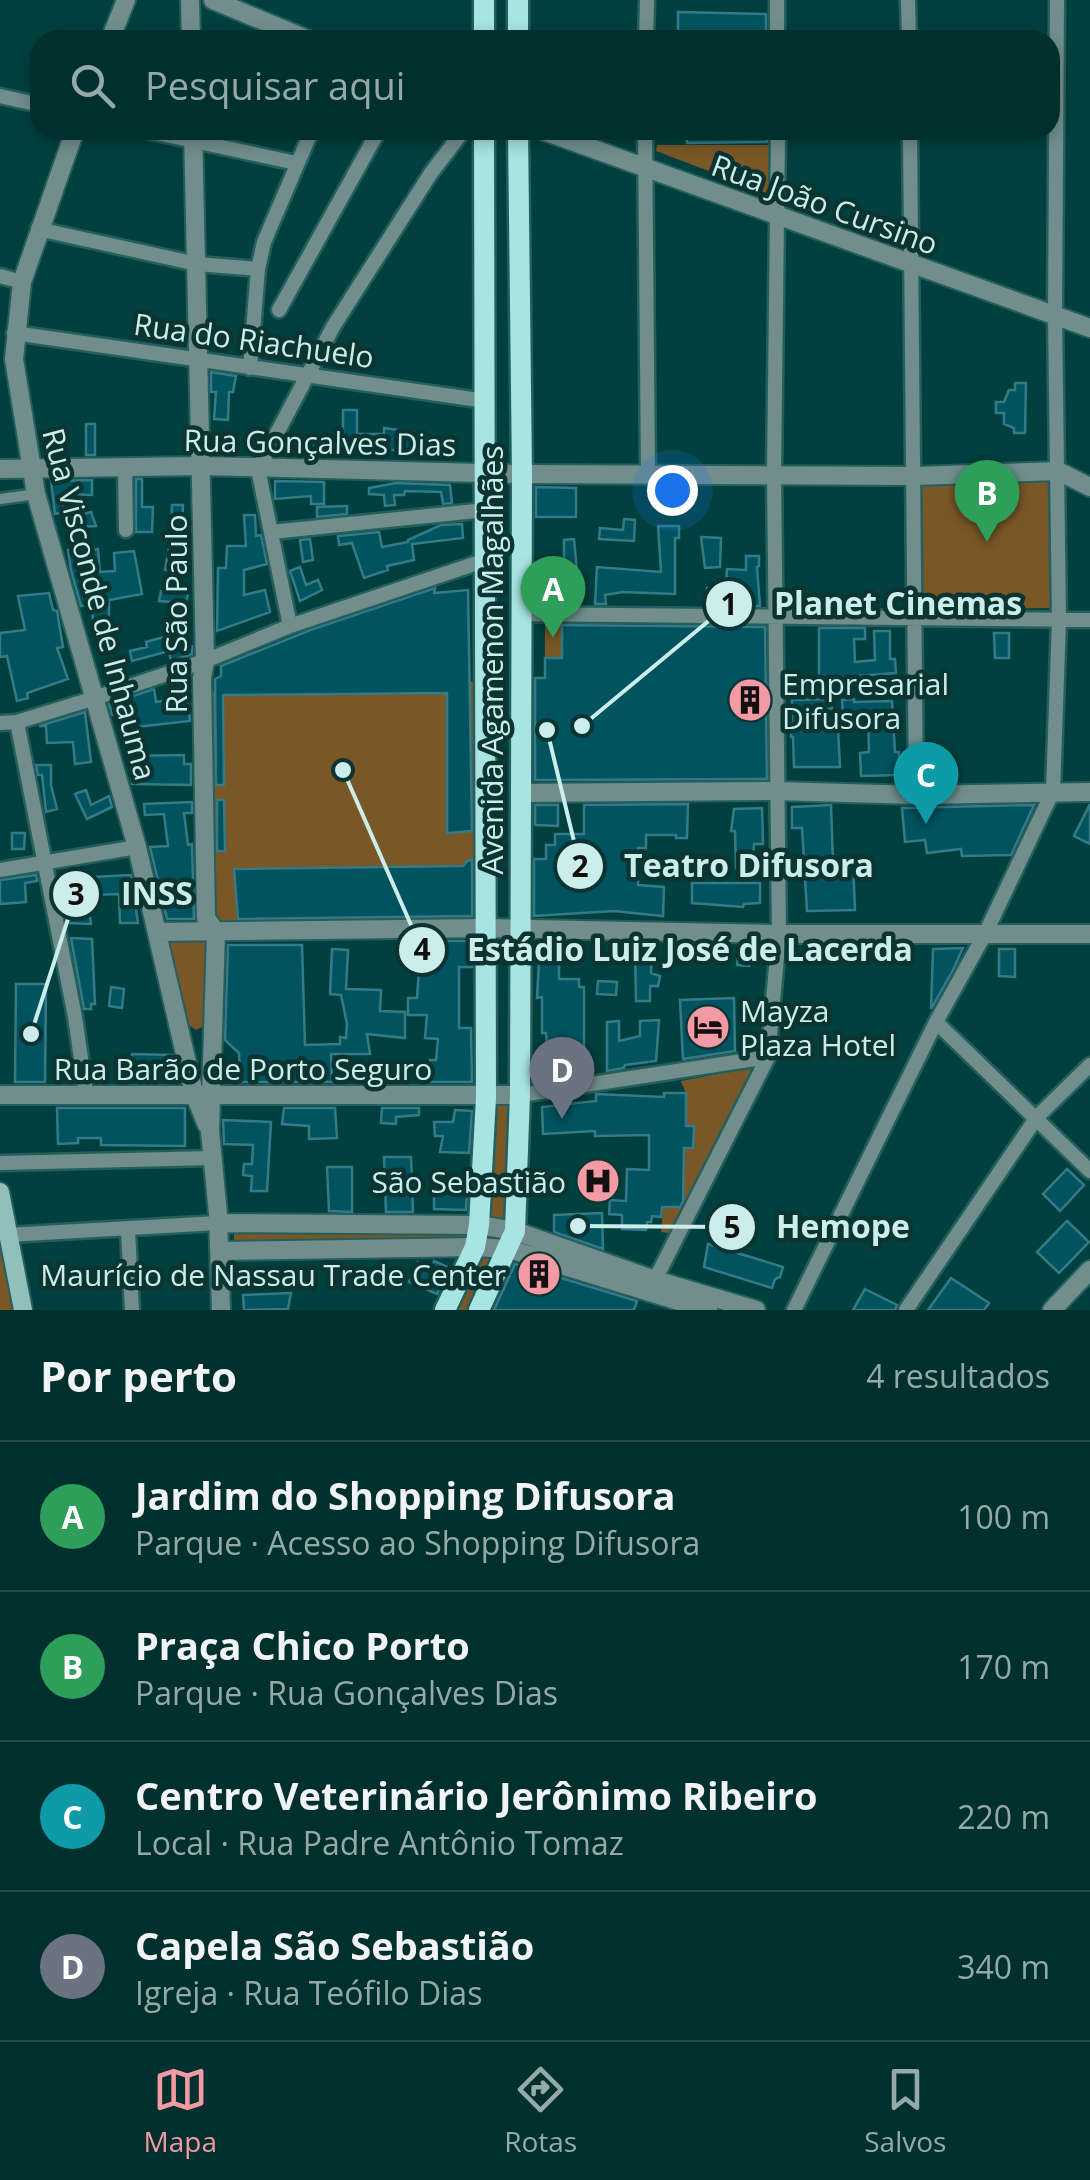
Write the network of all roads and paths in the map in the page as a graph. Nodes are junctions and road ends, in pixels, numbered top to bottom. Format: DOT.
graph roads {
  1 [pos="126,0"];
  2 [pos="190,0"];
  3 [pos="213,0"];
  4 [pos="484,0"];
  5 [pos="518,0"];
  6 [pos="647,0"];
  7 [pos="777,0"];
  8 [pos="908,0"];
  9 [pos="1057,0"];
  10 [pos="114,30"];
  11 [pos="191,30"];
  12 [pos="285,30"];
  13 [pos="484,30"];
  14 [pos="518,30"];
  15 [pos="646,30"];
  16 [pos="777,30"];
  17 [pos="909,30"];
  18 [pos="1057,30"];
  19 [pos="0,96"];
  20 [pos="30,103"];
  21 [pos="70,140"];
  22 [pos="193,140"];
  23 [pos="205,140"];
  24 [pos="307,140"];
  25 [pos="374,140"];
  26 [pos="456,140"];
  27 [pos="484,140"];
  28 [pos="518,140"];
  29 [pos="567,140"];
  30 [pos="645,140"];
  31 [pos="778,140"];
  32 [pos="910,140"];
  33 [pos="1056,140"];
  34 [pos="296,163"];
  35 [pos="644,169"];
  36 [pos="778,217"];
  37 [pos="38,230"];
  38 [pos="196,264"];
  39 [pos="913,265"];
  40 [pos="258,269"];
  41 [pos="0,276"];
  42 [pos="22,282"];
  43 [pos="279,310"];
  44 [pos="1055,314"];
  45 [pos="1090,328"];
  46 [pos="14,333"];
  47 [pos="7,359"];
  48 [pos="198,359"];
  49 [pos="250,368"];
  50 [pos="310,376"];
  51 [pos="486,401"];
  52 [pos="125,466"];
  53 [pos="202,466"];
  54 [pos="30,467"];
  55 [pos="258,468"];
  56 [pos="0,469"];
  57 [pos="1058,471"];
  58 [pos="486,472"];
  59 [pos="522,474"];
  60 [pos="648,474"];
  61 [pos="774,474"];
  62 [pos="916,476"];
  63 [pos="1090,487"];
  64 [pos="36,494"];
  65 [pos="0,500"];
  66 [pos="486,510"];
  67 [pos="126,530"];
  68 [pos="271,532"];
  69 [pos="483,562"];
  70 [pos="520,619"];
  71 [pos="777,619"];
  72 [pos="914,620"];
  73 [pos="1090,620"];
  74 [pos="1060,621"];
  75 [pos="290,626"];
  76 [pos="205,661"];
  77 [pos="95,698"];
  78 [pos="18,722"];
  79 [pos="0,723"];
  80 [pos="776,791"];
  81 [pos="1053,791"];
  82 [pos="1090,792"];
  83 [pos="520,793"];
  84 [pos="916,795"];
  85 [pos="138,847"];
  86 [pos="45,864"];
  87 [pos="0,870"];
  88 [pos="486,928"];
  89 [pos="521,928"];
  90 [pos="158,932"];
  91 [pos="216,932"];
  92 [pos="986,932"];
  93 [pos="779,934"];
  94 [pos="1090,934"];
  95 [pos="936,1022"];
  96 [pos="214,1028"];
  97 [pos="181,1033"];
  98 [pos="768,1056"];
  99 [pos="1090,1065"];
  100 [pos="86,1093"];
  101 [pos="204,1094"];
  102 [pos="0,1095"];
  103 [pos="520,1095"];
  104 [pos="486,1098"];
  105 [pos="1037,1117"];
  106 [pos="212,1158"];
  107 [pos="0,1163"];
  108 [pos="1090,1170"];
  109 [pos="0,1192"];
  110 [pos="218,1222"];
  111 [pos="479,1225"];
  112 [pos="128,1230"];
  113 [pos="7,1235"];
  114 [pos="512,1240"];
  115 [pos="475,1247"];
  116 [pos="220,1251"];
  117 [pos="1090,1270"];
  118 [pos="655,1280"];
  119 [pos="24,1310"];
  120 [pos="132,1310"];
  121 [pos="221,1310"];
  122 [pos="445,1310"];
  123 [pos="480,1310"];
  124 [pos="708,1310"];
  125 [pos="756,1310"];
  126 [pos="794,1310"];
  127 [pos="906,1310"];
  128 [pos="1052,1310"];
  1 -- 10 [label="street"];
  2 -- 11 [label="street"];
  3 -- 12 [label="street"];
  4 -- 13 [label="main road"];
  5 -- 14 [label="main road"];
  6 -- 15 [label="street"];
  7 -- 16 [label="street"];
  8 -- 17 [label="street"];
  9 -- 18 [label="street"];
  19 -- 20 [label="street"];
  21 -- 37 [label="street, Rua Visconde de Inhauma"];
  22 -- 38 [label="street, Rua São Paulo"];
  23 -- 34 [label="street"];
  24 -- 34 [label="street"];
  25 -- 43 [label="street"];
  26 -- 50 [label="street"];
  27 -- 51 [label="main road, Avenida Agamenon Magalhães"];
  28 -- 59 [label="main road, Avenida Agamenon Magalhães"];
  29 -- 35 [label="street, Rua João Cursino"];
  30 -- 35 [label="street"];
  31 -- 36 [label="street"];
  32 -- 39 [label="street"];
  33 -- 44 [label="street"];
  34 -- 40 [label="street"];
  35 -- 36 [label="street, Rua João Cursino"];
  35 -- 60 [label="street"];
  36 -- 39 [label="street, Rua João Cursino"];
  36 -- 61 [label="street"];
  37 -- 38 [label="street"];
  37 -- 42 [label="street, Rua Visconde de Inhauma"];
  38 -- 40 [label="street"];
  38 -- 48 [label="street, Rua São Paulo"];
  39 -- 44 [label="street, Rua João Cursino"];
  39 -- 62 [label="street"];
  40 -- 49 [label="street"];
  41 -- 42 [label="street"];
  42 -- 46 [label="street, Rua Visconde de Inhauma"];
  44 -- 45 [label="street, Rua João Cursino"];
  44 -- 57 [label="street"];
  46 -- 47 [label="street, Rua Visconde de Inhauma"];
  46 -- 48 [label="street, Rua do Riachuelo"];
  47 -- 54 [label="street, Rua Visconde de Inhauma"];
  48 -- 49 [label="street, Rua do Riachuelo"];
  48 -- 53 [label="street, Rua São Paulo"];
  49 -- 50 [label="street, Rua do Riachuelo"];
  50 -- 51 [label="street, Rua do Riachuelo"];
  50 -- 55 [label="street"];
  51 -- 58 [label="main road, Avenida Agamenon Magalhães"];
  52 -- 53 [label="street, Rua Gonçalves Dias"];
  52 -- 54 [label="street, Rua Gonçalves Dias"];
  52 -- 67 [label="street"];
  53 -- 55 [label="street, Rua Gonçalves Dias"];
  53 -- 76 [label="street, Rua São Paulo"];
  54 -- 56 [label="street, Rua Gonçalves Dias"];
  54 -- 64 [label="street, Rua Visconde de Inhauma"];
  55 -- 58 [label="street, Rua Gonçalves Dias"];
  55 -- 68 [label="street"];
  57 -- 62 [label="street, Rua Gonçalves Dias"];
  57 -- 63 [label="street"];
  57 -- 74 [label="street"];
  58 -- 59 [label="street, Rua Gonçalves Dias"];
  58 -- 66 [label="main road, Avenida Agamenon Magalhães"];
  59 -- 60 [label="street, Rua Gonçalves Dias"];
  59 -- 70 [label="main road, Avenida Agamenon Magalhães"];
  60 -- 61 [label="street, Rua Gonçalves Dias"];
  61 -- 62 [label="street, Rua Gonçalves Dias"];
  61 -- 71 [label="street"];
  62 -- 72 [label="street"];
  64 -- 65 [label="street"];
  64 -- 77 [label="street, Rua Visconde de Inhauma"];
  66 -- 68 [label="street"];
  66 -- 69 [label="main road, Avenida Agamenon Magalhães"];
  68 -- 75 [label="street"];
  69 -- 75 [label="street"];
  69 -- 88 [label="main road, Avenida Agamenon Magalhães"];
  70 -- 71 [label="street"];
  70 -- 83 [label="main road, Avenida Agamenon Magalhães"];
  71 -- 72 [label="street"];
  71 -- 80 [label="street"];
  72 -- 74 [label="street"];
  72 -- 84 [label="street"];
  73 -- 74 [label="street"];
  74 -- 81 [label="street"];
  75 -- 76 [label="street"];
  76 -- 77 [label="street"];
  76 -- 91 [label="street, Rua São Paulo"];
  77 -- 78 [label="street"];
  77 -- 85 [label="street, Rua Visconde de Inhauma"];
  78 -- 79 [label="street"];
  78 -- 86 [label="street"];
  80 -- 83 [label="street"];
  80 -- 84 [label="street"];
  80 -- 93 [label="street"];
  81 -- 82 [label="street"];
  81 -- 84 [label="street"];
  81 -- 92 [label="street"];
  83 -- 89 [label="main road, Avenida Agamenon Magalhães"];
  85 -- 86 [label="street"];
  85 -- 90 [label="street, Rua Visconde de Inhauma"];
  86 -- 87 [label="street"];
  86 -- 100 [label="street"];
  88 -- 89 [label="street"];
  88 -- 91 [label="street"];
  88 -- 104 [label="main road, Avenida Agamenon Magalhães"];
  89 -- 93 [label="street"];
  89 -- 103 [label="main road, Avenida Agamenon Magalhães"];
  90 -- 91 [label="street"];
  90 -- 97 [label="street, Rua Visconde de Inhauma"];
  91 -- 96 [label="street, Rua São Paulo"];
  92 -- 93 [label="street"];
  92 -- 94 [label="street"];
  92 -- 95 [label="street"];
  93 -- 98 [label="street"];
  95 -- 105 [label="street"];
  95 -- 126 [label="street"];
  96 -- 97 [label="street"];
  96 -- 101 [label="street, Rua São Paulo"];
  97 -- 101 [label="street, Rua Visconde de Inhauma"];
  98 -- 103 [label="street"];
  98 -- 118 [label="street"];
  99 -- 105 [label="street"];
  100 -- 101 [label="street, Rua Barão de Porto Seguro"];
  100 -- 102 [label="street, Rua Barão de Porto Seguro"];
  101 -- 104 [label="street, Rua Barão de Porto Seguro"];
  101 -- 106 [label="street"];
  103 -- 104 [label="street, Rua Barão de Porto Seguro"];
  103 -- 114 [label="main road, Avenida Agamenon Magalhães"];
  104 -- 111 [label="main road, Avenida Agamenon Magalhães"];
  105 -- 108 [label="street"];
  105 -- 127 [label="street"];
  106 -- 107 [label="street"];
  106 -- 110 [label="street"];
  109 -- 113 [label="main road"];
  110 -- 111 [label="street"];
  110 -- 112 [label="street"];
  110 -- 116 [label="street"];
  111 -- 114 [label="street"];
  111 -- 115 [label="main road, Avenida Agamenon Magalhães"];
  112 -- 113 [label="street"];
  112 -- 120 [label="street"];
  113 -- 119 [label="main road"];
  114 -- 115 [label="street"];
  114 -- 118 [label="street"];
  114 -- 123 [label="main road"];
  114 -- 124 [label="street"];
  115 -- 116 [label="street"];
  115 -- 122 [label="main road, Avenida Agamenon Magalhães"];
  116 -- 121 [label="street"];
  117 -- 128 [label="street"];
  118 -- 125 [label="street"];
}
